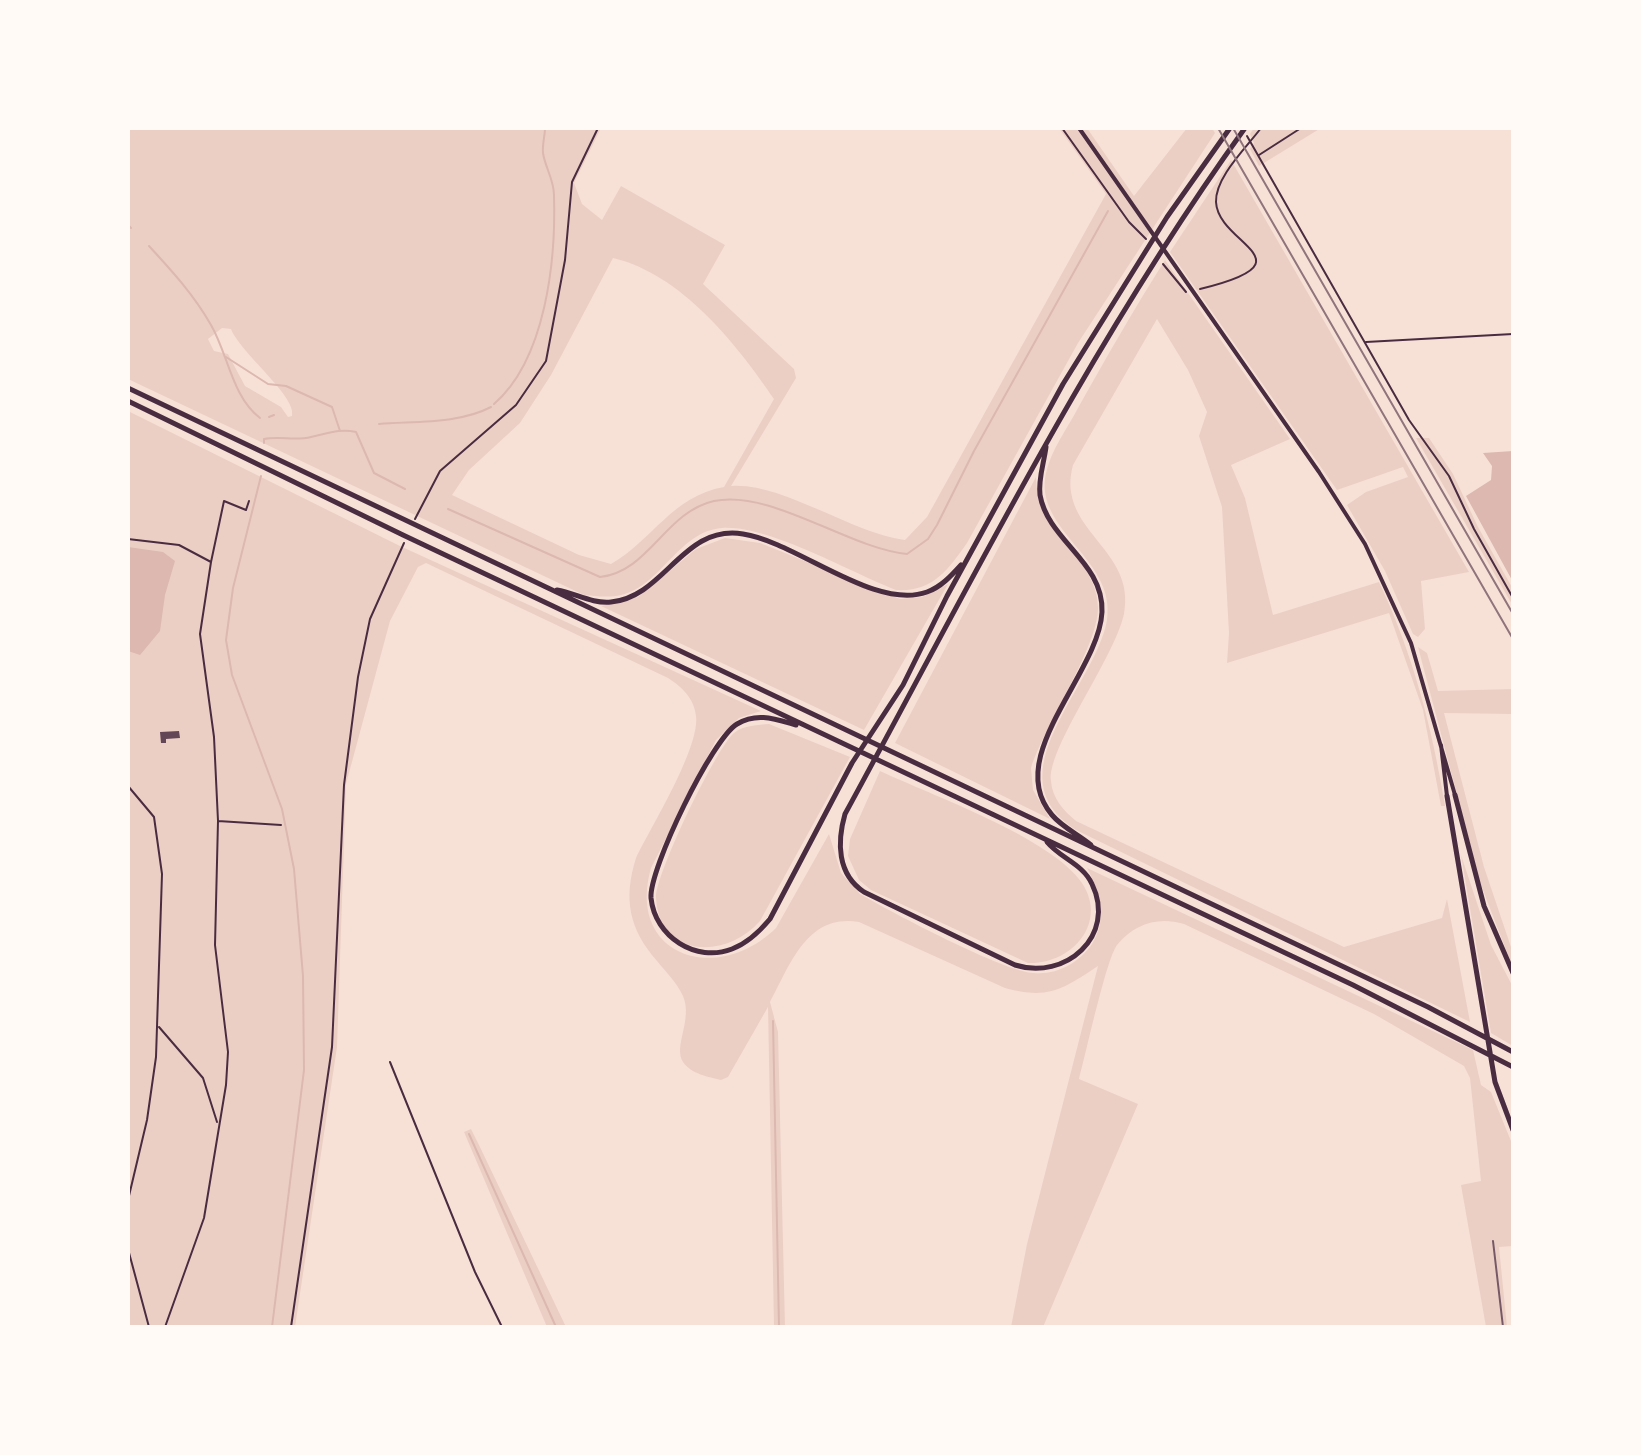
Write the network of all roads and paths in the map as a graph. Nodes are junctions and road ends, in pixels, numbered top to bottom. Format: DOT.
graph roads {
  1 [pos="598,128"];
  2 [pos="1062,128"];
  3 [pos="1079,128"];
  4 [pos="1230,128"];
  5 [pos="1244,128"];
  6 [pos="1261,128"];
  7 [pos="1301,128"];
  8 [pos="1258,155"];
  9 [pos="1151,246"];
  10 [pos="1159,258"];
  11 [pos="1193,290"];
  12 [pos="1513,334"];
  13 [pos="1364,343"];
  14 [pos="128,388"];
  15 [pos="128,401"];
  16 [pos="1047,442"];
  17 [pos="249,501"];
  18 [pos="413,525"];
  19 [pos="407,536"];
  20 [pos="128,539"];
  21 [pos="967,559"];
  22 [pos="211,562"];
  23 [pos="551,589"];
  24 [pos="1513,598"];
  25 [pos="128,671"];
  26 [pos="128,700"];
  27 [pos="812,729"];
  28 [pos="1441,745"];
  29 [pos="128,786"];
  30 [pos="1455,795"];
  31 [pos="1447,796"];
  32 [pos="218,821"];
  33 [pos="281,825"];
  34 [pos="1044,838"];
  35 [pos="1097,850"];
  36 [pos="1513,973"];
  37 [pos="158,1026"];
  38 [pos="1513,1052"];
  39 [pos="390,1062"];
  40 [pos="1513,1067"];
  41 [pos="217,1125"];
  42 [pos="1513,1130"];
  43 [pos="128,1200"];
  44 [pos="1493,1241"];
  45 [pos="128,1249"];
  46 [pos="149,1327"];
  47 [pos="165,1327"];
  48 [pos="291,1327"];
  49 [pos="502,1327"];
  50 [pos="1503,1327"];
  1 -- 18 [label="path"];
  2 -- 9 [label="path"];
  3 -- 11 [label="main road"];
  4 -- 21 [label="highway"];
  5 -- 8 [label="path"];
  5 -- 16 [label="highway"];
  6 -- 11 [label="path"];
  7 -- 8 [label="path"];
  8 -- 13 [label="path"];
  10 -- 11 [label="path"];
  11 -- 28 [label="main road"];
  12 -- 13 [label="path"];
  13 -- 24 [label="path"];
  14 -- 23 [label="highway"];
  15 -- 27 [label="highway"];
  16 -- 34 [label="highway"];
  16 -- 35 [label="highway"];
  17 -- 22 [label="path"];
  19 -- 48 [label="path"];
  20 -- 22 [label="path"];
  21 -- 23 [label="highway"];
  21 -- 27 [label="highway"];
  22 -- 32 [label="path"];
  23 -- 35 [label="highway"];
  25 -- 26 [label="path"];
  27 -- 34 [label="highway"];
  28 -- 30 [label="main road"];
  28 -- 31 [label="main road"];
  29 -- 37 [label="path"];
  30 -- 36 [label="highway"];
  31 -- 42 [label="highway"];
  32 -- 33 [label="path"];
  32 -- 41 [label="path"];
  34 -- 40 [label="highway"];
  35 -- 38 [label="highway"];
  37 -- 41 [label="path"];
  37 -- 43 [label="path"];
  39 -- 49 [label="path"];
  41 -- 47 [label="path"];
  44 -- 50 [label="lane"];
  45 -- 46 [label="path"];
}
